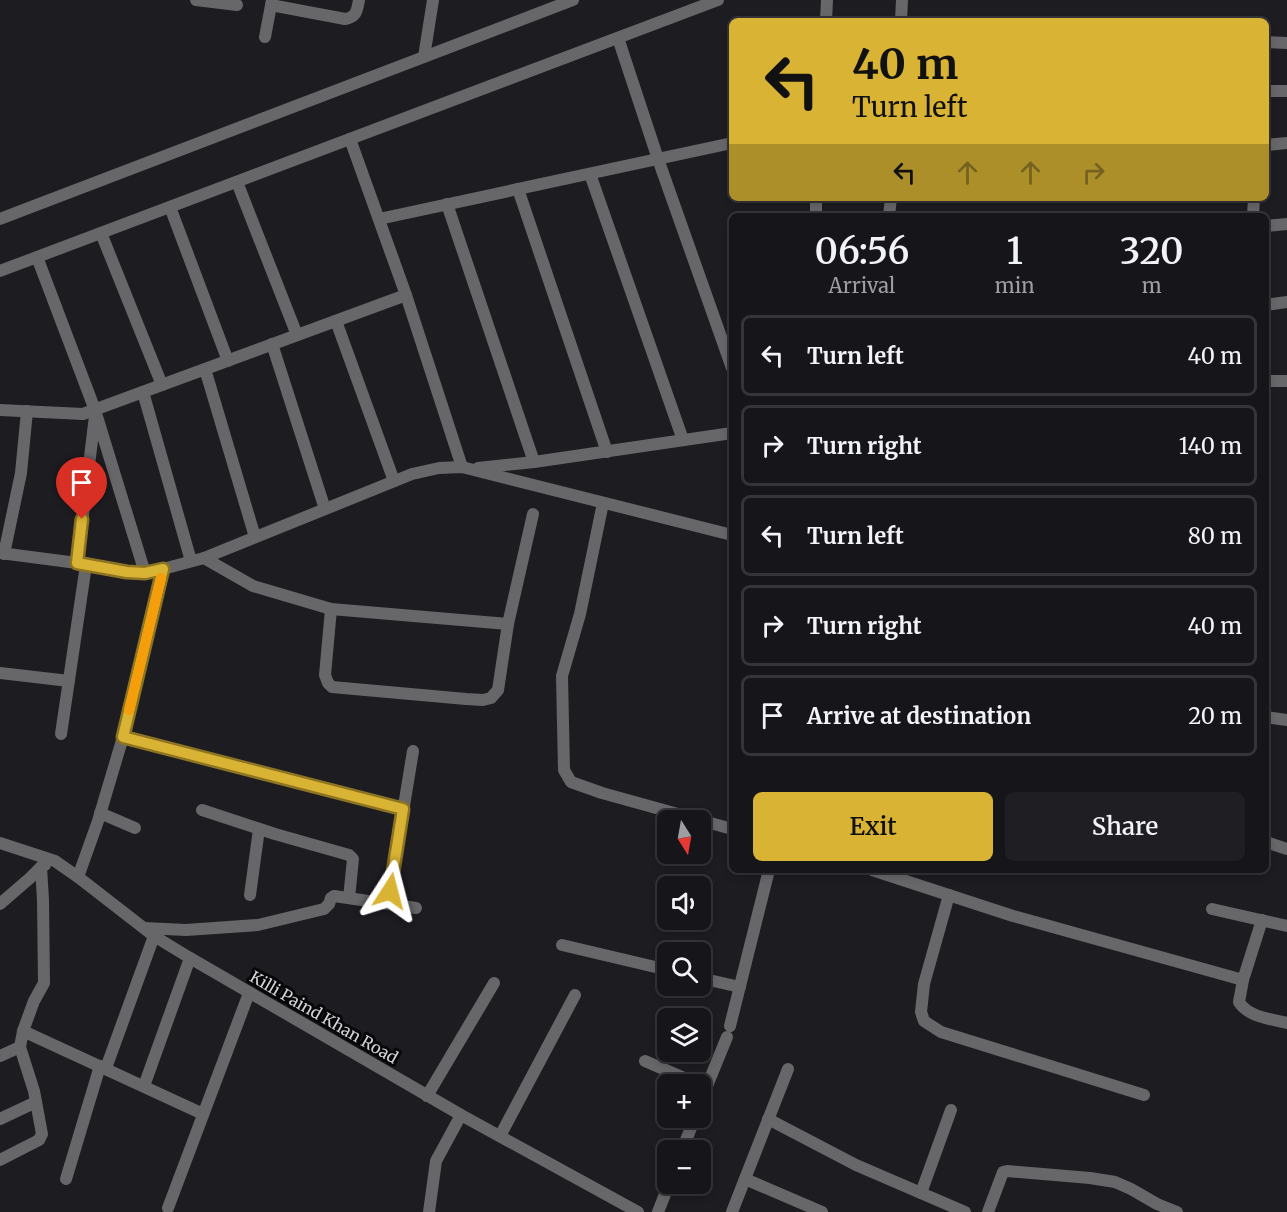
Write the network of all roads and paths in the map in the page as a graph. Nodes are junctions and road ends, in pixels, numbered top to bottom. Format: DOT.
graph roads {
  1 [pos="196,0"];
  2 [pos="359,0"];
  3 [pos="433,0"];
  4 [pos="573,0"];
  5 [pos="718,0"];
  6 [pos="827,0"];
  7 [pos="902,0"];
  8 [pos="271,2"];
  9 [pos="237,5"];
  10 [pos="826,18"];
  11 [pos="901,18"];
  12 [pos="265,37"];
  13 [pos="618,38"];
  14 [pos="1269,42"];
  15 [pos="1287,43"];
  16 [pos="424,57"];
  17 [pos="1269,91"];
  18 [pos="1287,91"];
  19 [pos="350,139"];
  20 [pos="1287,143"];
  21 [pos="729,144"];
  22 [pos="1269,145"];
  23 [pos="658,159"];
  24 [pos="590,174"];
  25 [pos="237,182"];
  26 [pos="518,189"];
  27 [pos="447,204"];
  28 [pos="170,207"];
  29 [pos="0,219"];
  30 [pos="379,219"];
  31 [pos="1287,224"];
  32 [pos="1269,226"];
  33 [pos="101,233"];
  34 [pos="37,257"];
  35 [pos="0,271"];
  36 [pos="406,295"];
  37 [pos="1287,302"];
  38 [pos="1269,305"];
  39 [pos="336,321"];
  40 [pos="297,335"];
  41 [pos="272,344"];
  42 [pos="729,360"];
  43 [pos="228,361"];
  44 [pos="205,369"];
  45 [pos="1269,381"];
  46 [pos="1287,381"];
  47 [pos="162,385"];
  48 [pos="143,392"];
  49 [pos="0,410"];
  50 [pos="96,410"];
  51 [pos="27,411"];
  52 [pos="729,433"];
  53 [pos="683,440"];
  54 [pos="607,452"];
  55 [pos="534,462"];
  56 [pos="466,468"];
  57 [pos="394,481"];
  58 [pos="603,503"];
  59 [pos="325,509"];
  60 [pos="533,514"];
  61 [pos="729,534"];
  62 [pos="255,537"];
  63 [pos="2,553"];
  64 [pos="198,559"];
  65 [pos="82,564"];
  66 [pos="163,569"];
  67 [pos="145,573"];
  68 [pos="331,609"];
  69 [pos="508,624"];
  70 [pos="0,673"];
  71 [pos="69,681"];
  72 [pos="1269,717"];
  73 [pos="1287,720"];
  74 [pos="61,734"];
  75 [pos="123,737"];
  76 [pos="413,751"];
  77 [pos="403,809"];
  78 [pos="202,810"];
  79 [pos="100,813"];
  80 [pos="135,828"];
  81 [pos="729,828"];
  82 [pos="259,829"];
  83 [pos="0,843"];
  84 [pos="1269,843"];
  85 [pos="1287,849"];
  86 [pos="55,861"];
  87 [pos="41,867"];
  88 [pos="768,873"];
  89 [pos="881,873"];
  90 [pos="78,877"];
  91 [pos="390,891"];
  92 [pos="250,895"];
  93 [pos="949,895"];
  94 [pos="349,898"];
  95 [pos="0,904"];
  96 [pos="416,908"];
  97 [pos="1212,909"];
  98 [pos="1262,921"];
  99 [pos="1287,926"];
  100 [pos="148,932"];
  101 [pos="562,945"];
  102 [pos="190,958"];
  103 [pos="657,967"];
  104 [pos="711,980"];
  105 [pos="1243,980"];
  106 [pos="494,983"];
  107 [pos="740,987"];
  108 [pos="249,993"];
  109 [pos="575,995"];
  110 [pos="1287,1023"];
  111 [pos="23,1031"];
  112 [pos="20,1047"];
  113 [pos="0,1056"];
  114 [pos="645,1061"];
  115 [pos="103,1067"];
  116 [pos="788,1069"];
  117 [pos="675,1074"];
  118 [pos="708,1074"];
  119 [pos="144,1086"];
  120 [pos="1144,1095"];
  121 [pos="427,1096"];
  122 [pos="36,1102"];
  123 [pos="951,1110"];
  124 [pos="204,1114"];
  125 [pos="461,1115"];
  126 [pos="0,1119"];
  127 [pos="768,1119"];
  128 [pos="500,1136"];
  129 [pos="0,1160"];
  130 [pos="66,1179"];
  131 [pos="745,1179"];
  132 [pos="921,1193"];
  133 [pos="665,1194"];
  134 [pos="168,1208"];
  135 [pos="429,1212"];
  136 [pos="638,1212"];
  137 [pos="657,1212"];
  138 [pos="732,1212"];
  139 [pos="822,1212"];
  140 [pos="965,1212"];
  141 [pos="988,1212"];
  142 [pos="1177,1212"];
  1 -- 9 [label="street"];
  2 -- 8 [label="street"];
  3 -- 16 [label="street"];
  4 -- 16 [label="street"];
  5 -- 13 [label="street"];
  6 -- 10 [label="street"];
  7 -- 11 [label="street"];
  8 -- 12 [label="street"];
  13 -- 19 [label="street"];
  13 -- 23 [label="street"];
  14 -- 15 [label="street"];
  16 -- 29 [label="street"];
  17 -- 18 [label="street"];
  19 -- 25 [label="street"];
  19 -- 30 [label="street"];
  20 -- 22 [label="street"];
  21 -- 23 [label="street"];
  23 -- 24 [label="street"];
  23 -- 42 [label="street"];
  24 -- 26 [label="street"];
  24 -- 53 [label="street"];
  25 -- 28 [label="street"];
  25 -- 40 [label="street"];
  26 -- 27 [label="street"];
  26 -- 54 [label="street"];
  27 -- 30 [label="street"];
  27 -- 55 [label="street"];
  28 -- 33 [label="street"];
  28 -- 43 [label="street"];
  30 -- 36 [label="street"];
  31 -- 32 [label="street"];
  33 -- 34 [label="street"];
  33 -- 47 [label="street"];
  34 -- 35 [label="street"];
  34 -- 50 [label="street"];
  36 -- 39 [label="street"];
  36 -- 56 [label="street"];
  37 -- 38 [label="street"];
  39 -- 40 [label="street"];
  39 -- 57 [label="street"];
  40 -- 41 [label="street"];
  41 -- 43 [label="street"];
  41 -- 59 [label="street"];
  43 -- 44 [label="street"];
  44 -- 47 [label="street"];
  44 -- 62 [label="street"];
  45 -- 46 [label="street"];
  47 -- 48 [label="street"];
  48 -- 50 [label="street"];
  48 -- 64 [label="street"];
  49 -- 51 [label="street"];
  50 -- 51 [label="street"];
  50 -- 65 [label="street"];
  50 -- 67 [label="street"];
  51 -- 63 [label="street"];
  52 -- 53 [label="street"];
  53 -- 54 [label="street"];
  54 -- 55 [label="street"];
  55 -- 56 [label="street"];
  56 -- 57 [label="street"];
  56 -- 58 [label="street"];
  57 -- 59 [label="street"];
  58 -- 61 [label="street"];
  58 -- 81 [label="street"];
  59 -- 62 [label="street"];
  60 -- 69 [label="street"];
  62 -- 64 [label="street"];
  63 -- 65 [label="street"];
  64 -- 66 [label="street"];
  64 -- 68 [label="street"];
  65 -- 67 [label="street"];
  65 -- 71 [label="street"];
  66 -- 67 [label="street"];
  66 -- 75 [label="street"];
  68 -- 69 [label="street"];
  68 -- 69 [label="street"];
  70 -- 71 [label="street"];
  71 -- 74 [label="street"];
  72 -- 73 [label="street"];
  75 -- 77 [label="street"];
  75 -- 79 [label="street"];
  76 -- 77 [label="street"];
  77 -- 91 [label="street"];
  78 -- 82 [label="street"];
  79 -- 80 [label="street"];
  79 -- 90 [label="street"];
  82 -- 92 [label="street"];
  82 -- 94 [label="street"];
  83 -- 86 [label="street, Killi Paind Khan Road"];
  84 -- 85 [label="street"];
  86 -- 87 [label="street"];
  86 -- 90 [label="street, Killi Paind Khan Road"];
  87 -- 95 [label="street"];
  87 -- 111 [label="street"];
  88 -- 107 [label="street"];
  89 -- 93 [label="street"];
  90 -- 100 [label="street, Killi Paind Khan Road"];
  93 -- 105 [label="street"];
  93 -- 120 [label="street"];
  94 -- 96 [label="street"];
  94 -- 100 [label="street"];
  97 -- 98 [label="street"];
  98 -- 99 [label="street"];
  98 -- 105 [label="street"];
  100 -- 102 [label="street, Killi Paind Khan Road"];
  100 -- 115 [label="street"];
  101 -- 103 [label="street"];
  102 -- 108 [label="street, Killi Paind Khan Road"];
  102 -- 119 [label="street"];
  104 -- 107 [label="street"];
  105 -- 110 [label="street"];
  106 -- 121 [label="street"];
  107 -- 118 [label="street"];
  108 -- 121 [label="street, Killi Paind Khan Road"];
  108 -- 124 [label="street"];
  109 -- 128 [label="street"];
  111 -- 112 [label="street"];
  111 -- 115 [label="street"];
  112 -- 113 [label="street"];
  112 -- 122 [label="street"];
  114 -- 117 [label="street"];
  115 -- 119 [label="street"];
  115 -- 130 [label="street"];
  116 -- 127 [label="street"];
  119 -- 124 [label="street"];
  121 -- 125 [label="street, Killi Paind Khan Road"];
  122 -- 126 [label="street"];
  122 -- 129 [label="street"];
  123 -- 132 [label="street"];
  124 -- 134 [label="street"];
  125 -- 128 [label="street, Killi Paind Khan Road"];
  125 -- 135 [label="street"];
  127 -- 131 [label="street"];
  127 -- 132 [label="street"];
  128 -- 136 [label="street, Killi Paind Khan Road"];
  131 -- 138 [label="street"];
  131 -- 139 [label="street"];
  132 -- 140 [label="street"];
  133 -- 137 [label="street"];
  141 -- 142 [label="street"];
}
